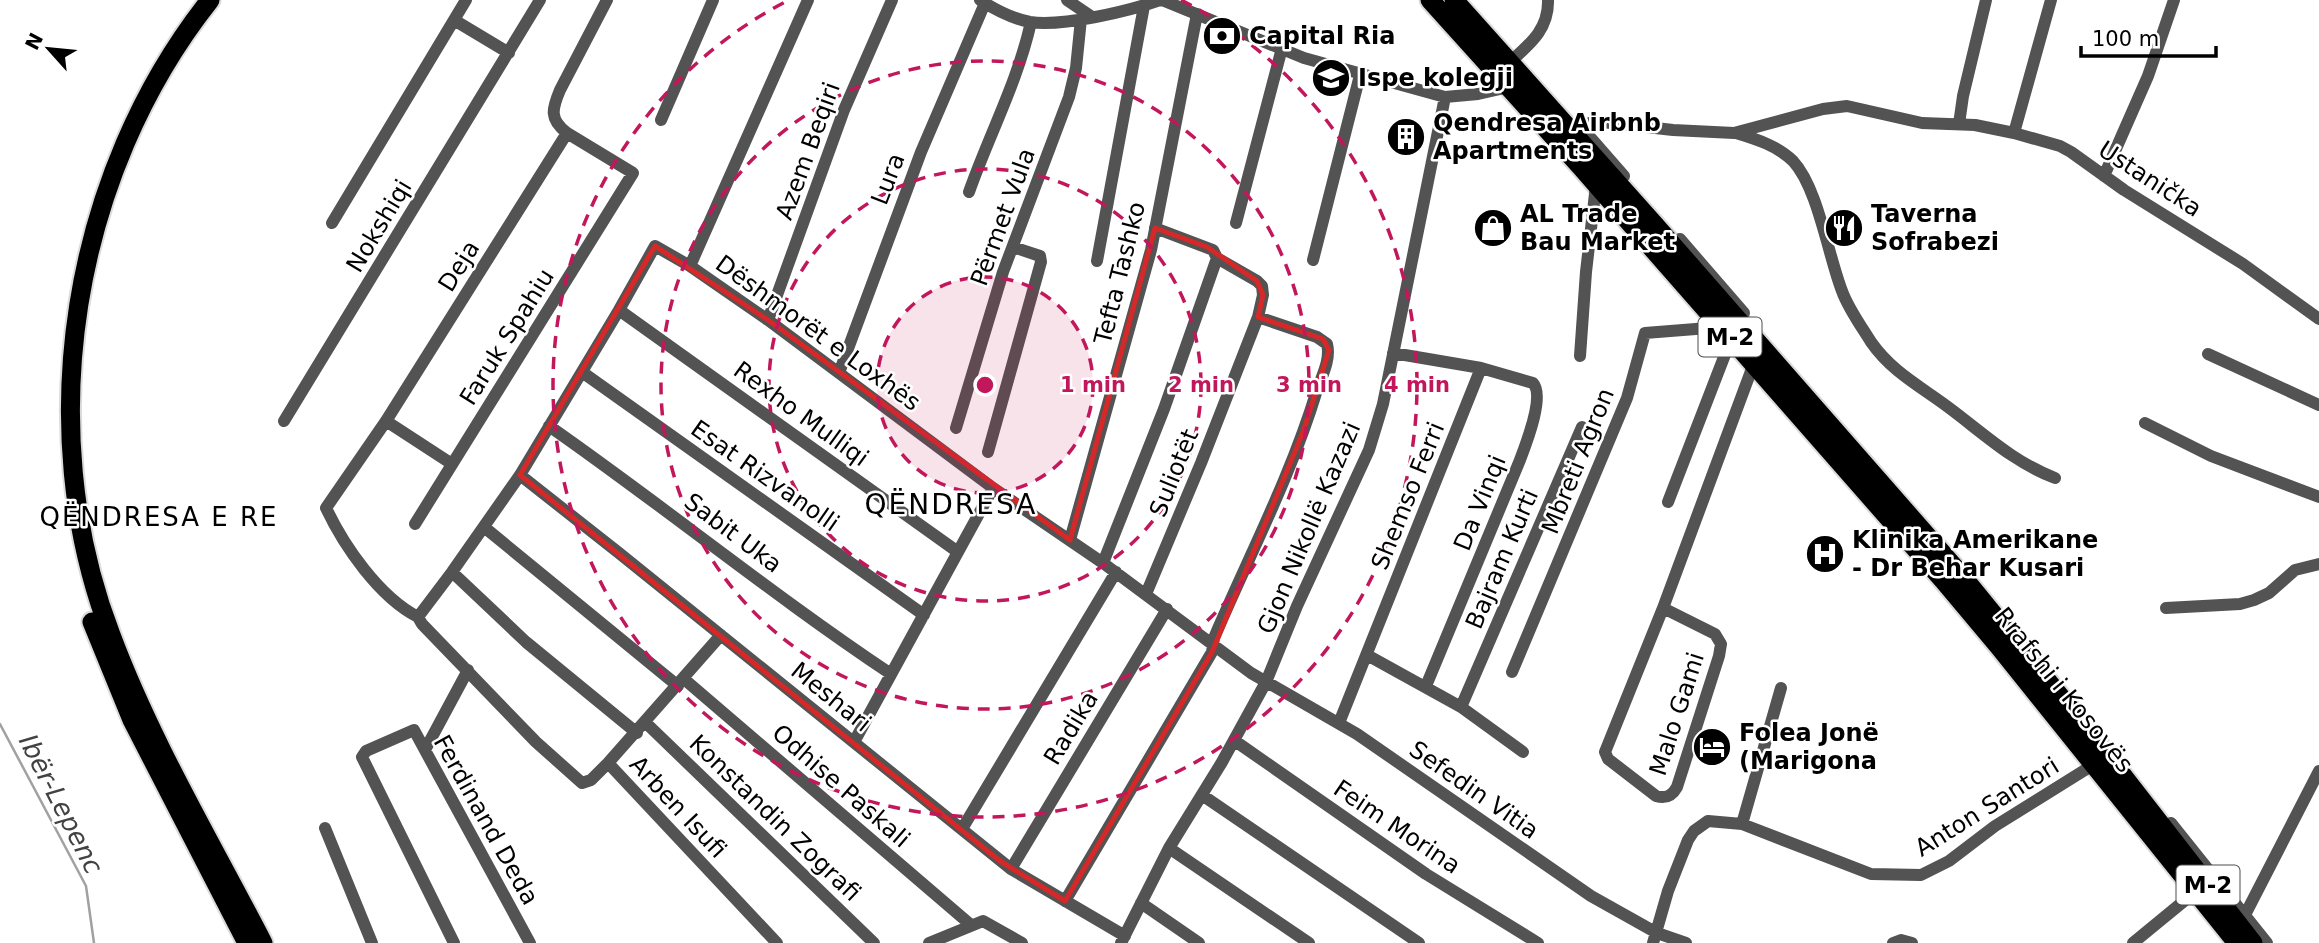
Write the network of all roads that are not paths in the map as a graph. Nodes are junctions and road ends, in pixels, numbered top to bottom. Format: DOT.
graph roads {
  1 [pos="194,0"];
  2 [pos="210,0"];
  3 [pos="466,0"];
  4 [pos="540,0"];
  5 [pos="607,0"];
  6 [pos="713,0"];
  7 [pos="808,0"];
  8 [pos="892,0"];
  9 [pos="1067,0"];
  10 [pos="1161,0"];
  11 [pos="1430,0"];
  12 [pos="1454,0"];
  13 [pos="1548,0"];
  14 [pos="1986,0"];
  15 [pos="2052,0"];
  16 [pos="2174,0"];
  17 [pos="982,2"];
  18 [pos="1144,6"];
  19 [pos="1197,14"];
  20 [pos="1086,18"];
  21 [pos="454,20"];
  22 [pos="1031,22"];
  23 [pos="1282,48"];
  24 [pos="509,53"];
  25 [pos="1510,62"];
  26 [pos="1360,75"];
  27 [pos="1510,87"];
  28 [pos="1446,97"];
  29 [pos="661,120"];
  30 [pos="1775,123"];
  31 [pos="1959,124"];
  32 [pos="1578,131"];
  33 [pos="567,133"];
  34 [pos="1734,133"];
  35 [pos="2014,133"];
  36 [pos="1776,148"];
  37 [pos="2104,176"];
  38 [pos="1596,184"];
  39 [pos="969,192"];
  40 [pos="332,223"];
  41 [pos="1236,223"];
  42 [pos="1155,228"];
  43 [pos="1013,247"];
  44 [pos="1217,258"];
  45 [pos="1313,260"];
  46 [pos="1097,261"];
  47 [pos="690,266"];
  48 [pos="619,310"];
  49 [pos="1258,317"];
  50 [pos="2319,319"];
  51 [pos="768,320"];
  52 [pos="1726,333"];
  53 [pos="1393,353"];
  54 [pos="2208,354"];
  55 [pos="1580,356"];
  56 [pos="1754,363"];
  57 [pos="1481,368"];
  58 [pos="582,372"];
  59 [pos="838,373"];
  60 [pos="2319,405"];
  61 [pos="284,421"];
  62 [pos="386,421"];
  63 [pos="2145,423"];
  64 [pos="549,426"];
  65 [pos="1582,427"];
  66 [pos="956,428"];
  67 [pos="988,452"];
  68 [pos="452,464"];
  69 [pos="520,475"];
  70 [pos="2055,478"];
  71 [pos="993,488"];
  72 [pos="2319,497"];
  73 [pos="1668,502"];
  74 [pos="415,524"];
  75 [pos="484,527"];
  76 [pos="1070,540"];
  77 [pos="958,552"];
  78 [pos="1103,563"];
  79 [pos="2319,564"];
  80 [pos="452,572"];
  81 [pos="1116,572"];
  82 [pos="1146,594"];
  83 [pos="1663,608"];
  84 [pos="2166,608"];
  85 [pos="1167,609"];
  86 [pos="924,615"];
  87 [pos="418,617"];
  88 [pos="721,635"];
  89 [pos="1213,644"];
  90 [pos="1367,655"];
  91 [pos="468,670"];
  92 [pos="1512,672"];
  93 [pos="891,674"];
  94 [pos="1266,682"];
  95 [pos="681,683"];
  96 [pos="1426,685"];
  97 [pos="1781,688"];
  98 [pos="1461,706"];
  99 [pos="1339,723"];
  100 [pos="641,728"];
  101 [pos="1235,741"];
  102 [pos="854,742"];
  103 [pos="425,750"];
  104 [pos="1522,752"];
  105 [pos="608,763"];
  106 [pos="2093,765"];
  107 [pos="2319,771"];
  108 [pos="1202,795"];
  109 [pos="1742,824"];
  110 [pos="325,828"];
  111 [pos="962,829"];
  112 [pos="1169,848"];
  113 [pos="1011,869"];
  114 [pos="2195,892"];
  115 [pos="1065,901"];
  116 [pos="1141,903"];
  117 [pos="2245,913"];
  118 [pos="971,925"];
  119 [pos="1655,938"];
  120 [pos="1123,940"];
  121 [pos="931,942"];
  122 [pos="247,943"];
  123 [pos="263,943"];
  124 [pos="372,943"];
  125 [pos="454,943"];
  126 [pos="530,943"];
  127 [pos="777,943"];
  128 [pos="874,943"];
  129 [pos="1022,943"];
  130 [pos="1199,943"];
  131 [pos="1309,943"];
  132 [pos="1419,943"];
  133 [pos="1538,943"];
  134 [pos="1686,943"];
  135 [pos="1893,943"];
  136 [pos="1912,943"];
  137 [pos="2133,943"];
  138 [pos="2237,943"];
  139 [pos="2253,943"];
  140 [pos="2267,943"];
  1 -- 122 [label="highway"];
  2 -- 123 [label="highway"];
  3 -- 21 [label="street, Nokshiqi"];
  4 -- 24 [label="street, Nokshiqi"];
  5 -- 33 [label="street"];
  6 -- 29 [label="street"];
  7 -- 47 [label="street"];
  8 -- 51 [label="street, Azem Beqiri"];
  9 -- 20 [label="street"];
  10 -- 18 [label="street"];
  10 -- 19 [label="street"];
  11 -- 27 [label="highway, Rrafshi i Kosovës / M-2"];
  12 -- 25 [label="highway, Rrafshi i Kosovës / M-2"];
  13 -- 25 [label="street"];
  14 -- 31 [label="street"];
  15 -- 35 [label="street"];
  16 -- 37 [label="street"];
  17 -- 22 [label="street"];
  17 -- 59 [label="street, Lura"];
  18 -- 20 [label="street"];
  18 -- 46 [label="street"];
  19 -- 23 [label="street"];
  19 -- 42 [label="street, Tefta Tashko"];
  20 -- 22 [label="street"];
  20 -- 43 [label="street, Përmet Vula"];
  21 -- 24 [label="street"];
  21 -- 40 [label="street, Nokshiqi"];
  22 -- 39 [label="street"];
  23 -- 26 [label="street"];
  23 -- 41 [label="street"];
  24 -- 61 [label="street, Nokshiqi"];
  25 -- 32 [label="highway, Rrafshi i Kosovës / M-2"];
  26 -- 28 [label="street"];
  26 -- 45 [label="street"];
  27 -- 28 [label="street"];
  27 -- 38 [label="highway, Rrafshi i Kosovës / M-2"];
  28 -- 53 [label="street, Gjon Nikollë Kazazi"];
  30 -- 31 [label="street, Ustanička"];
  30 -- 34 [label="street, Ustanička"];
  30 -- 36 [label="street"];
  31 -- 35 [label="street, Ustanička"];
  32 -- 34 [label="street"];
  32 -- 117 [label="street, Rrafshi i Kosovës"];
  32 -- 139 [label="highway, Rrafshi i Kosovës / M-2"];
  33 -- 62 [label="street, Deja"];
  33 -- 68 [label="street, Faruk Spahiu"];
  34 -- 36 [label="street"];
  35 -- 37 [label="street, Ustanička"];
  36 -- 70 [label="street"];
  37 -- 50 [label="street, Ustanička"];
  38 -- 52 [label="highway, Rrafshi i Kosovës / M-2"];
  38 -- 55 [label="street"];
  42 -- 44 [label="street"];
  42 -- 76 [label="street, Tefta Tashko"];
  43 -- 66 [label="street, Përmet Vula"];
  43 -- 67 [label="street"];
  44 -- 49 [label="street, Suliotët"];
  44 -- 78 [label="street"];
  47 -- 48 [label="street, Dëshmorët e Loxhës"];
  47 -- 51 [label="street, Dëshmorët e Loxhës"];
  48 -- 58 [label="street, Dëshmorët e Loxhës"];
  48 -- 77 [label="street, Rexho Mulliqi"];
  49 -- 82 [label="street, Suliotët"];
  49 -- 89 [label="street"];
  51 -- 59 [label="street, Dëshmorët e Loxhës"];
  52 -- 56 [label="highway, Rrafshi i Kosovës / M-2"];
  52 -- 73 [label="street"];
  52 -- 92 [label="street, Mbreti Agron"];
  53 -- 57 [label="street"];
  53 -- 94 [label="street, Gjon Nikollë Kazazi"];
  54 -- 60 [label="street"];
  56 -- 83 [label="street, Malo Gami"];
  56 -- 106 [label="highway, Rrafshi i Kosovës / M-2"];
  57 -- 90 [label="street, Shemso Ferri"];
  57 -- 96 [label="street, Da Vinqi"];
  58 -- 64 [label="street, Dëshmorët e Loxhës"];
  58 -- 86 [label="street, Esat Rizvanolli"];
  59 -- 71 [label="street, Dëshmorët e Loxhës"];
  62 -- 68 [label="street"];
  62 -- 87 [label="street, Deja"];
  63 -- 72 [label="street"];
  64 -- 69 [label="street, Dëshmorët e Loxhës"];
  64 -- 93 [label="street, Sabit Uka"];
  65 -- 98 [label="street, Bajram Kurti"];
  68 -- 74 [label="street, Faruk Spahiu"];
  69 -- 75 [label="street, Dëshmorët e Loxhës"];
  69 -- 88 [label="street, Meshari"];
  71 -- 76 [label="street, Dëshmorët e Loxhës"];
  71 -- 77 [label="street"];
  75 -- 80 [label="street, Dëshmorët e Loxhës"];
  75 -- 95 [label="street, Odhise Paskali"];
  76 -- 78 [label="street, Dëshmorët e Loxhës"];
  77 -- 86 [label="street"];
  78 -- 81 [label="street, Dëshmorët e Loxhës"];
  79 -- 84 [label="street"];
  80 -- 87 [label="street, Dëshmorët e Loxhës"];
  80 -- 100 [label="street, Konstandin Zografi"];
  81 -- 82 [label="street, Dëshmorët e Loxhës"];
  81 -- 111 [label="street"];
  82 -- 85 [label="street, Dëshmorët e Loxhës"];
  83 -- 83 [label="street, Malo Gami"];
  85 -- 89 [label="street, Dëshmorët e Loxhës"];
  85 -- 113 [label="street, Radika"];
  86 -- 93 [label="street"];
  87 -- 91 [label="street"];
  88 -- 95 [label="street, Arben Isufi"];
  88 -- 102 [label="street, Meshari"];
  89 -- 94 [label="street, Dëshmorët e Loxhës"];
  89 -- 115 [label="street"];
  90 -- 96 [label="street"];
  90 -- 99 [label="street, Shemso Ferri"];
  91 -- 103 [label="street"];
  91 -- 105 [label="street"];
  93 -- 102 [label="street"];
  94 -- 99 [label="street, Sefedin Vitia"];
  94 -- 101 [label="street, Gjon Nikollë Kazazi"];
  95 -- 100 [label="street, Arben Isufi"];
  95 -- 118 [label="street, Odhise Paskali"];
  96 -- 98 [label="street"];
  97 -- 109 [label="street"];
  98 -- 104 [label="street"];
  99 -- 119 [label="street, Sefedin Vitia"];
  100 -- 105 [label="street, Arben Isufi"];
  100 -- 128 [label="street, Konstandin Zografi"];
  101 -- 108 [label="street, Gjon Nikollë Kazazi"];
  101 -- 133 [label="street, Feim Morina"];
  102 -- 111 [label="street, Meshari"];
  103 -- 125 [label="street, Ferdinand Deda"];
  103 -- 126 [label="street, Ferdinand Deda"];
  105 -- 127 [label="street, Arben Isufi"];
  106 -- 109 [label="street, Anton Santori"];
  106 -- 114 [label="highway, Rrafshi i Kosovës / M-2"];
  107 -- 117 [label="street"];
  108 -- 112 [label="street, Gjon Nikollë Kazazi"];
  108 -- 132 [label="street"];
  109 -- 119 [label="street, Anton Santori"];
  110 -- 124 [label="street"];
  111 -- 113 [label="street, Meshari"];
  112 -- 116 [label="street, Gjon Nikollë Kazazi"];
  112 -- 131 [label="street"];
  113 -- 115 [label="street, Meshari"];
  114 -- 137 [label="street"];
  114 -- 138 [label="highway, Rrafshi i Kosovës / M-2"];
  115 -- 120 [label="street, Meshari"];
  116 -- 120 [label="street, Gjon Nikollë Kazazi"];
  116 -- 130 [label="street"];
  117 -- 140 [label="street, Rrafshi i Kosovës"];
  118 -- 121 [label="street"];
  118 -- 129 [label="street"];
  119 -- 134 [label="street, Sefedin Vitia"];
  135 -- 136 [label="street"];
}
